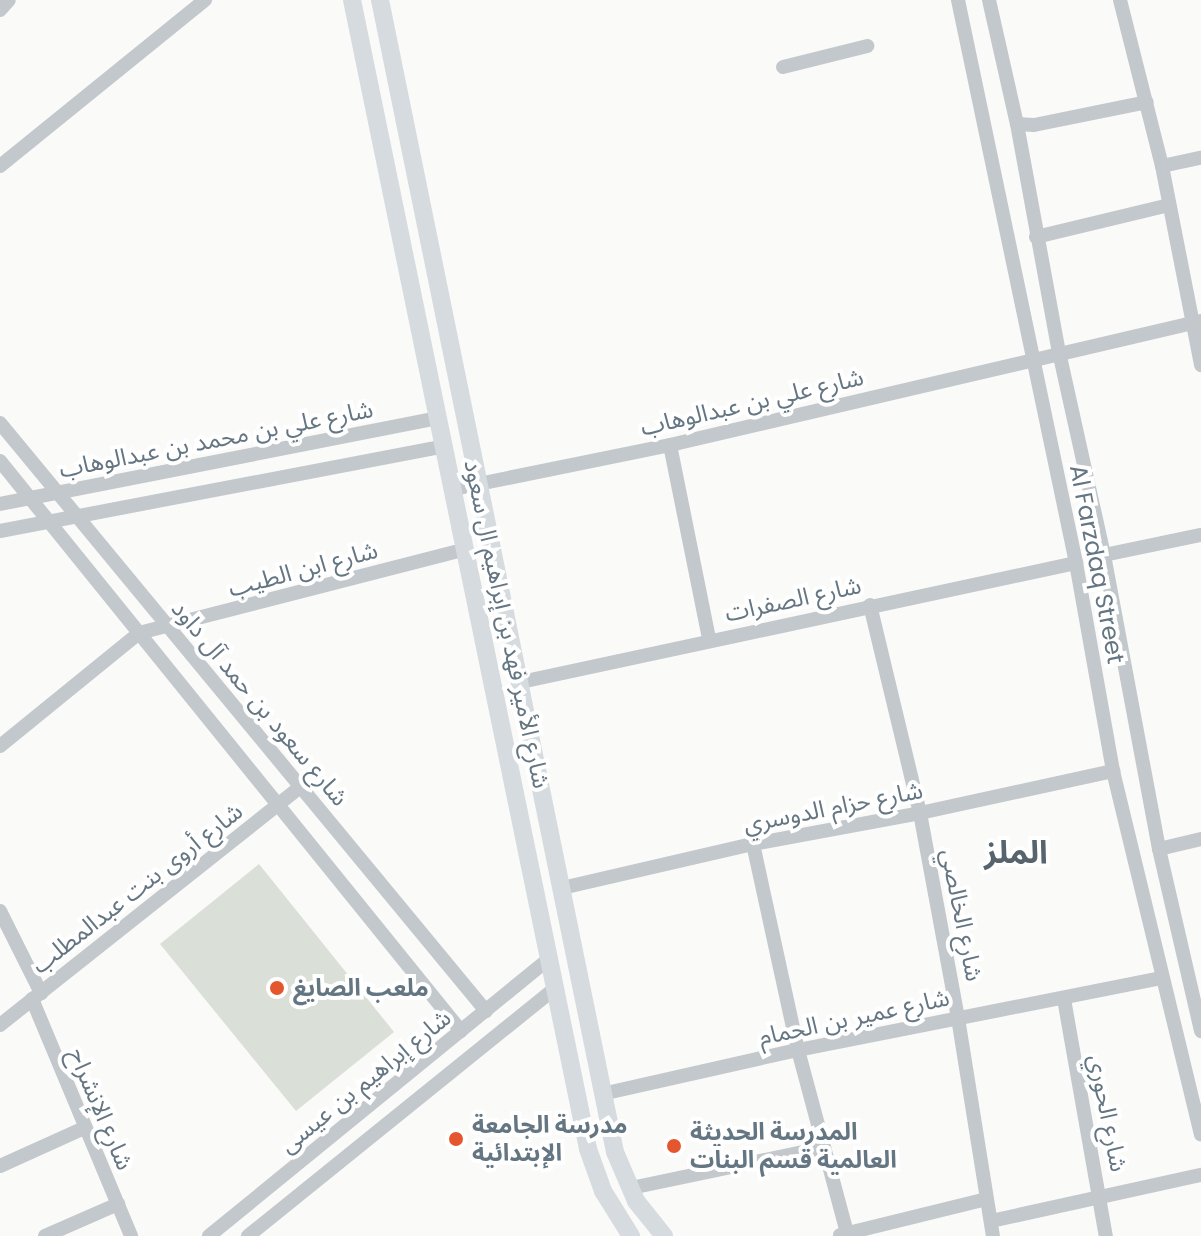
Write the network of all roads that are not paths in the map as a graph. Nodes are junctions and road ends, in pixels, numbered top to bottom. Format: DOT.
graph roads {
  1 [pos="9,0"];
  2 [pos="205,0"];
  3 [pos="352,0"];
  4 [pos="380,0"];
  5 [pos="958,0"];
  6 [pos="989,0"];
  7 [pos="1122,0"];
  8 [pos="0,10"];
  9 [pos="867,46"];
  10 [pos="783,67"];
  11 [pos="1147,102"];
  12 [pos="1017,124"];
  13 [pos="1201,158"];
  14 [pos="0,166"];
  15 [pos="1162,166"];
  16 [pos="1169,205"];
  17 [pos="1036,237"];
  18 [pos="1196,322"];
  19 [pos="1059,352"];
  20 [pos="1032,360"];
  21 [pos="1201,365"];
  22 [pos="439,418"];
  23 [pos="0,423"];
  24 [pos="670,445"];
  25 [pos="445,446"];
  26 [pos="0,461"];
  27 [pos="476,485"];
  28 [pos="454,489"];
  29 [pos="57,493"];
  30 [pos="30,498"];
  31 [pos="0,504"];
  32 [pos="77,516"];
  33 [pos="49,522"];
  34 [pos="0,531"];
  35 [pos="1201,535"];
  36 [pos="466,549"];
  37 [pos="1104,555"];
  38 [pos="1076,563"];
  39 [pos="870,605"];
  40 [pos="168,627"];
  41 [pos="139,633"];
  42 [pos="709,639"];
  43 [pos="521,682"];
  44 [pos="249,724"];
  45 [pos="227,742"];
  46 [pos="0,746"];
  47 [pos="1113,771"];
  48 [pos="300,787"];
  49 [pos="277,805"];
  50 [pos="920,813"];
  51 [pos="1201,839"];
  52 [pos="753,844"];
  53 [pos="1159,849"];
  54 [pos="562,888"];
  55 [pos="0,911"];
  56 [pos="548,960"];
  57 [pos="1162,978"];
  58 [pos="555,988"];
  59 [pos="36,996"];
  60 [pos="1064,999"];
  61 [pos="486,1011"];
  62 [pos="958,1018"];
  63 [pos="0,1025"];
  64 [pos="461,1031"];
  65 [pos="1201,1031"];
  66 [pos="798,1050"];
  67 [pos="602,1094"];
  68 [pos="84,1128"];
  69 [pos="1201,1134"];
  70 [pos="823,1148"];
  71 [pos="0,1166"];
  72 [pos="1201,1175"];
  73 [pos="631,1188"];
  74 [pos="1102,1197"];
  75 [pos="987,1199"];
  76 [pos="118,1204"];
  77 [pos="992,1228"];
  78 [pos="845,1235"];
  79 [pos="45,1236"];
  80 [pos="131,1236"];
  81 [pos="209,1236"];
  82 [pos="248,1236"];
  83 [pos="631,1236"];
  84 [pos="664,1236"];
  85 [pos="1106,1236"];
  1 -- 8 [label="street"];
  2 -- 14 [label="street"];
  3 -- 22 [label="main road, شارع الأمير فهد بن إبراهيم ال سعود"];
  4 -- 27 [label="main road, شارع الأمير فهد بن إبراهيم ال سعود"];
  5 -- 20 [label="street, Al Farzdaq Street"];
  6 -- 12 [label="street, Al Farzdaq Street"];
  7 -- 11 [label="street"];
  9 -- 10 [label="street"];
  11 -- 12 [label="street"];
  11 -- 15 [label="street"];
  12 -- 17 [label="street, Al Farzdaq Street"];
  13 -- 15 [label="street"];
  15 -- 16 [label="street"];
  16 -- 17 [label="street"];
  16 -- 18 [label="street"];
  17 -- 19 [label="street, Al Farzdaq Street"];
  18 -- 19 [label="street"];
  18 -- 21 [label="street"];
  19 -- 20 [label="street, شارع علي بن عبدالوهاب"];
  19 -- 37 [label="street, Al Farzdaq Street"];
  20 -- 24 [label="street, شارع علي بن عبدالوهاب"];
  20 -- 38 [label="street, Al Farzdaq Street"];
  22 -- 25 [label="main road, شارع الأمير فهد بن إبراهيم ال سعود"];
  22 -- 29 [label="street, شارع علي بن محمد بن عبدالوهاب"];
  23 -- 29 [label="street, شارع سعود بن حمد آل داود"];
  24 -- 27 [label="street, شارع علي بن عبدالوهاب"];
  24 -- 42 [label="street"];
  25 -- 28 [label="main road, شارع الأمير فهد بن إبراهيم ال سعود"];
  25 -- 32 [label="street"];
  26 -- 30 [label="street"];
  27 -- 28 [label="street, شارع علي بن عبدالوهاب"];
  27 -- 43 [label="main road, شارع الأمير فهد بن إبراهيم ال سعود"];
  28 -- 36 [label="main road, شارع الأمير فهد بن إبراهيم ال سعود"];
  29 -- 30 [label="street, شارع علي بن محمد بن عبدالوهاب"];
  29 -- 32 [label="street, شارع سعود بن حمد آل داود"];
  30 -- 31 [label="street, شارع علي بن محمد بن عبدالوهاب"];
  30 -- 33 [label="street"];
  32 -- 33 [label="street"];
  32 -- 40 [label="street, شارع سعود بن حمد آل داود"];
  33 -- 34 [label="street"];
  33 -- 41 [label="street"];
  35 -- 37 [label="street"];
  36 -- 40 [label="street, شارع ابن الطيب"];
  36 -- 56 [label="main road, شارع الأمير فهد بن إبراهيم ال سعود"];
  37 -- 53 [label="street, Al Farzdaq Street"];
  38 -- 39 [label="street, شارع الصفرات"];
  38 -- 47 [label="street, Al Farzdaq Street"];
  39 -- 42 [label="street, شارع الصفرات"];
  39 -- 50 [label="street, شارع الخالصي"];
  40 -- 41 [label="street, شارع ابن الطيب"];
  40 -- 44 [label="street, شارع سعود بن حمد آل داود"];
  41 -- 45 [label="street"];
  41 -- 46 [label="street, شارع ابن الطيب"];
  42 -- 43 [label="street, شارع الصفرات"];
  43 -- 54 [label="main road, شارع الأمير فهد بن إبراهيم ال سعود"];
  44 -- 45 [label="street"];
  44 -- 48 [label="street, شارع سعود بن حمد آل داود"];
  45 -- 49 [label="street"];
  47 -- 50 [label="street, شارع حزام الدوسري"];
  47 -- 57 [label="street, Al Farzdaq Street"];
  48 -- 49 [label="street, شارع أروى بنت عبدالمطلب"];
  48 -- 61 [label="street, شارع سعود بن حمد آل داود"];
  49 -- 59 [label="street, شارع أروى بنت عبدالمطلب"];
  49 -- 64 [label="street"];
  50 -- 52 [label="street, شارع حزام الدوسري"];
  50 -- 62 [label="street, شارع الخالصي"];
  51 -- 53 [label="street"];
  52 -- 54 [label="street, شارع حزام الدوسري"];
  52 -- 66 [label="street"];
  53 -- 65 [label="street, Al Farzdaq Street"];
  54 -- 67 [label="main road, شارع الأمير فهد بن إبراهيم ال سعود"];
  55 -- 59 [label="street, شارع الإنشراح"];
  56 -- 58 [label="main road, شارع الأمير فهد بن إبراهيم ال سعود"];
  56 -- 61 [label="street, شارع إبراهيم بن عيسى"];
  57 -- 60 [label="street, شارع عمير بن الحمام"];
  57 -- 69 [label="street, Al Farzdaq Street"];
  58 -- 82 [label="street"];
  58 -- 83 [label="main road, شارع الأمير فهد بن إبراهيم ال سعود"];
  59 -- 63 [label="street, شارع أروى بنت عبدالمطلب"];
  59 -- 68 [label="street, شارع الإنشراح"];
  60 -- 62 [label="street, شارع عمير بن الحمام"];
  60 -- 74 [label="street, شارع الحوري"];
  61 -- 64 [label="street, شارع إبراهيم بن عيسى"];
  62 -- 66 [label="street, شارع عمير بن الحمام"];
  62 -- 75 [label="street, شارع الخالصي"];
  64 -- 81 [label="street, شارع إبراهيم بن عيسى"];
  66 -- 67 [label="street, شارع عمير بن الحمام"];
  66 -- 70 [label="street"];
  67 -- 73 [label="main road, شارع الأمير فهد بن إبراهيم ال سعود"];
  68 -- 71 [label="street"];
  68 -- 76 [label="street, شارع الإنشراح"];
  70 -- 73 [label="street"];
  70 -- 78 [label="street"];
  72 -- 74 [label="street"];
  73 -- 84 [label="main road, شارع الأمير فهد بن إبراهيم ال سعود"];
  74 -- 77 [label="street"];
  74 -- 85 [label="street, شارع الحوري"];
  75 -- 77 [label="street, شارع الخالصي"];
  75 -- 78 [label="street"];
  76 -- 79 [label="street"];
  76 -- 80 [label="street, شارع الإنشراح"];
}
